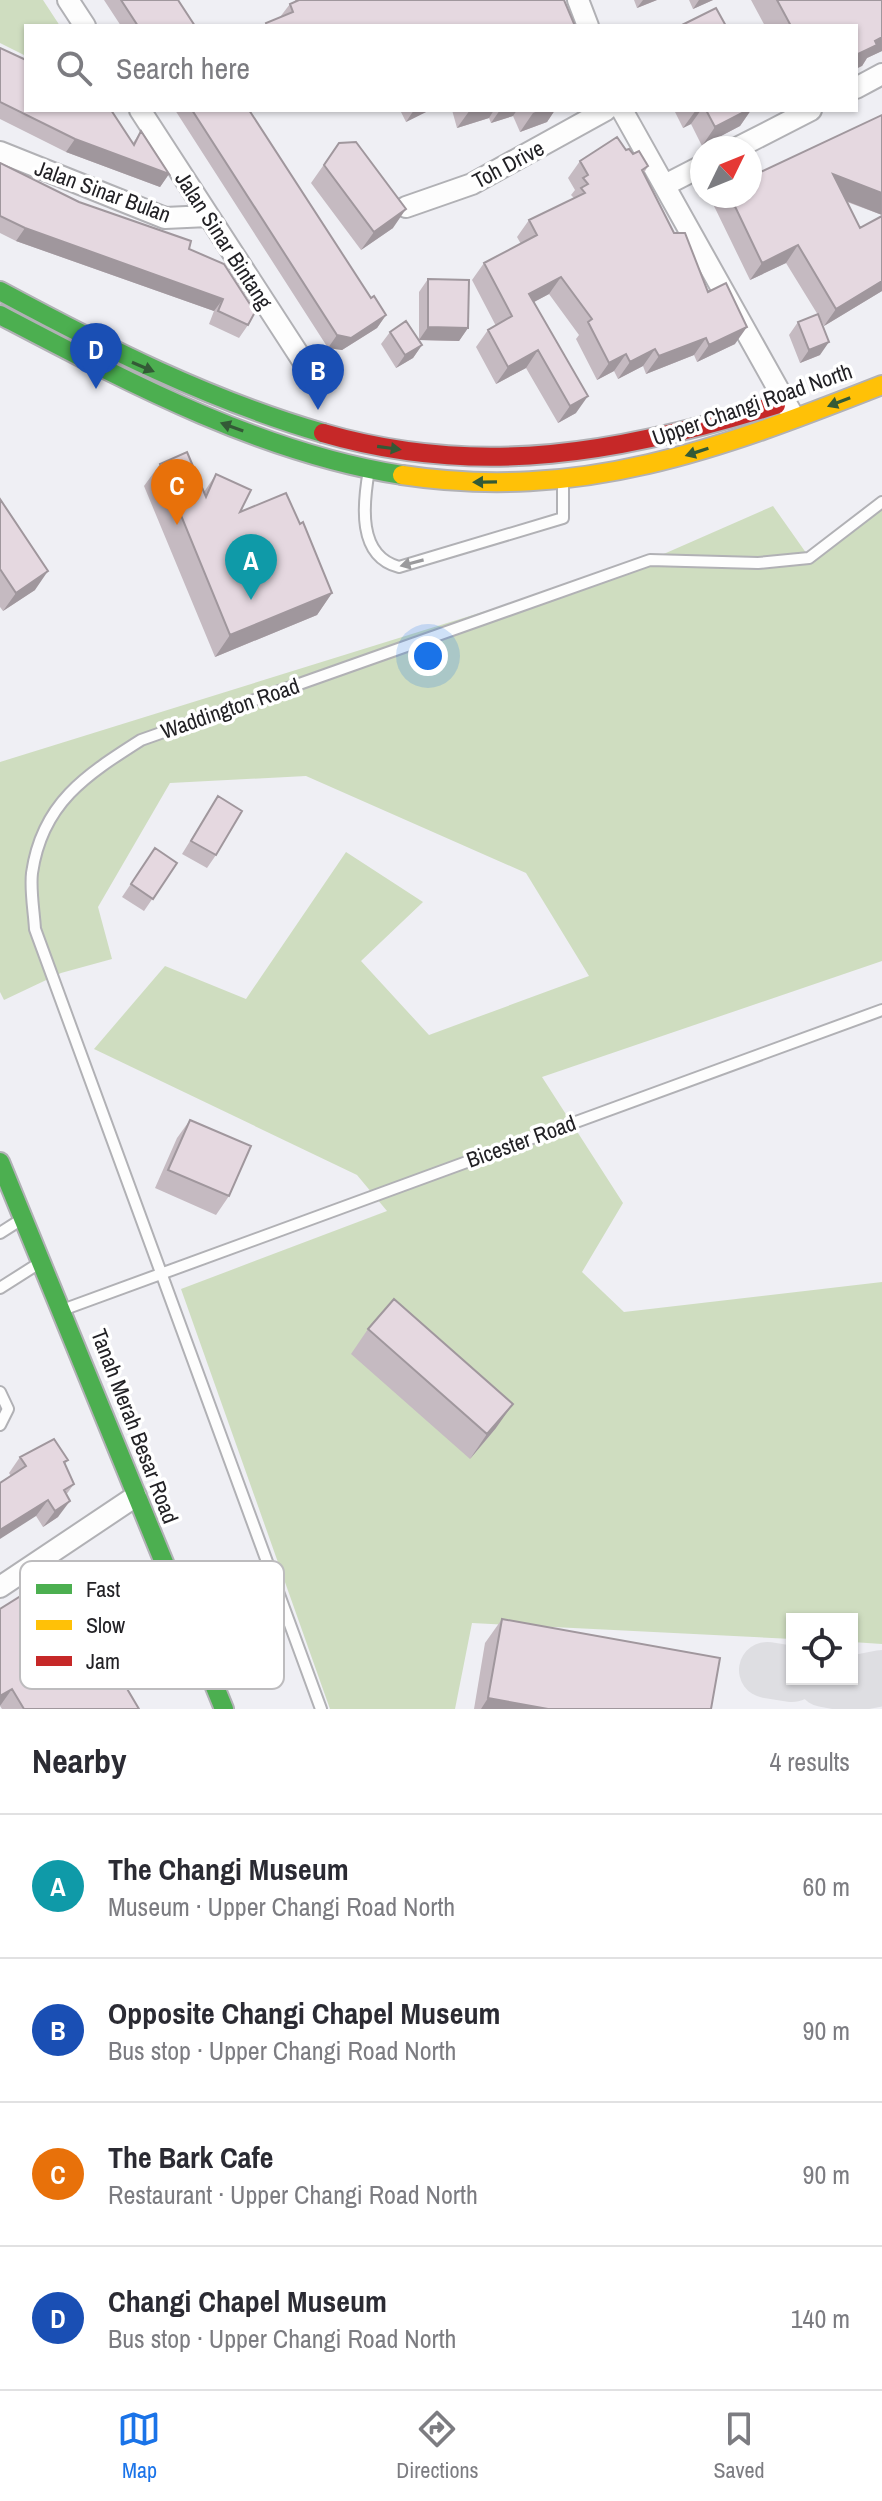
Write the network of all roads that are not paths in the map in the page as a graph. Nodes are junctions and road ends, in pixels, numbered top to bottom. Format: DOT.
graph roads {
  1 [pos="68,0"];
  2 [pos="578,0"];
  3 [pos="84,24"];
  4 [pos="587,24"];
  5 [pos="882,74"];
  6 [pos="858,87"];
  7 [pos="141,112"];
  8 [pos="602,112"];
  9 [pos="623,112"];
  10 [pos="807,112"];
  11 [pos="760,136"];
  12 [pos="0,152"];
  13 [pos="690,172"];
  14 [pos="667,184"];
  15 [pos="406,207"];
  16 [pos="208,216"];
  17 [pos="0,291"];
  18 [pos="0,315"];
  19 [pos="308,369"];
  20 [pos="882,385"];
  21 [pos="813,391"];
  22 [pos="790,410"];
  23 [pos="370,468"];
  24 [pos="563,478"];
  25 [pos="882,502"];
  26 [pos="882,1010"];
  27 [pos="0,1162"];
  28 [pos="24,1218"];
  29 [pos="0,1233"];
  30 [pos="43,1261"];
  31 [pos="161,1273"];
  32 [pos="0,1288"];
  33 [pos="64,1309"];
  34 [pos="0,1392"];
  35 [pos="0,1425"];
  36 [pos="136,1496"];
  37 [pos="39,1561"];
  38 [pos="163,1561"];
  39 [pos="267,1561"];
  40 [pos="20,1574"];
  41 [pos="0,1587"];
  42 [pos="284,1608"];
  43 [pos="216,1689"];
  44 [pos="224,1709"];
  45 [pos="321,1709"];
  1 -- 3 [label="street"];
  2 -- 4 [label="street"];
  5 -- 6 [label="street"];
  7 -- 16 [label="street, Jalan Sinar Bintang"];
  8 -- 15 [label="street, Toh Drive"];
  9 -- 14 [label="street"];
  10 -- 11 [label="street"];
  12 -- 16 [label="street, Jalan Sinar Bulan"];
  13 -- 14 [label="street"];
  14 -- 22 [label="street"];
  16 -- 19 [label="street, Jalan Sinar Bintang"];
  17 -- 22 [label="street, Upper Changi Road North, one-way"];
  23 -- 18 [label="street, Upper Changi Road North, one-way"];
  20 -- 22 [label="street, Upper Changi Road North, one-way"];
  21 -- 22 [label="street, Upper Changi Road North"];
  22 -- 24 [label="street, Upper Changi Road North, one-way"];
  24 -- 23 [label="street, Upper Changi Road North, one-way"];
  24 -- 23 [label="lane, one-way"];
  25 -- 31 [label="lane, Waddington Road"];
  26 -- 31 [label="lane, Bicester Road"];
  27 -- 28 [label="street, Tanah Merah Besar Road"];
  28 -- 29 [label="lane"];
  28 -- 30 [label="street, Tanah Merah Besar Road"];
  30 -- 32 [label="lane"];
  30 -- 33 [label="street, Tanah Merah Besar Road"];
  31 -- 33 [label="lane, Bicester Road"];
  31 -- 39 [label="lane, Waddington Road"];
  33 -- 36 [label="street, Tanah Merah Besar Road"];
  34 -- 35 [label="lane"];
  36 -- 37 [label="street"];
  36 -- 38 [label="street, Tanah Merah Besar Road"];
  40 -- 41 [label="street"];
  42 -- 45 [label="lane, Waddington Road"];
  43 -- 44 [label="street, Tanah Merah Besar Road"];
}
